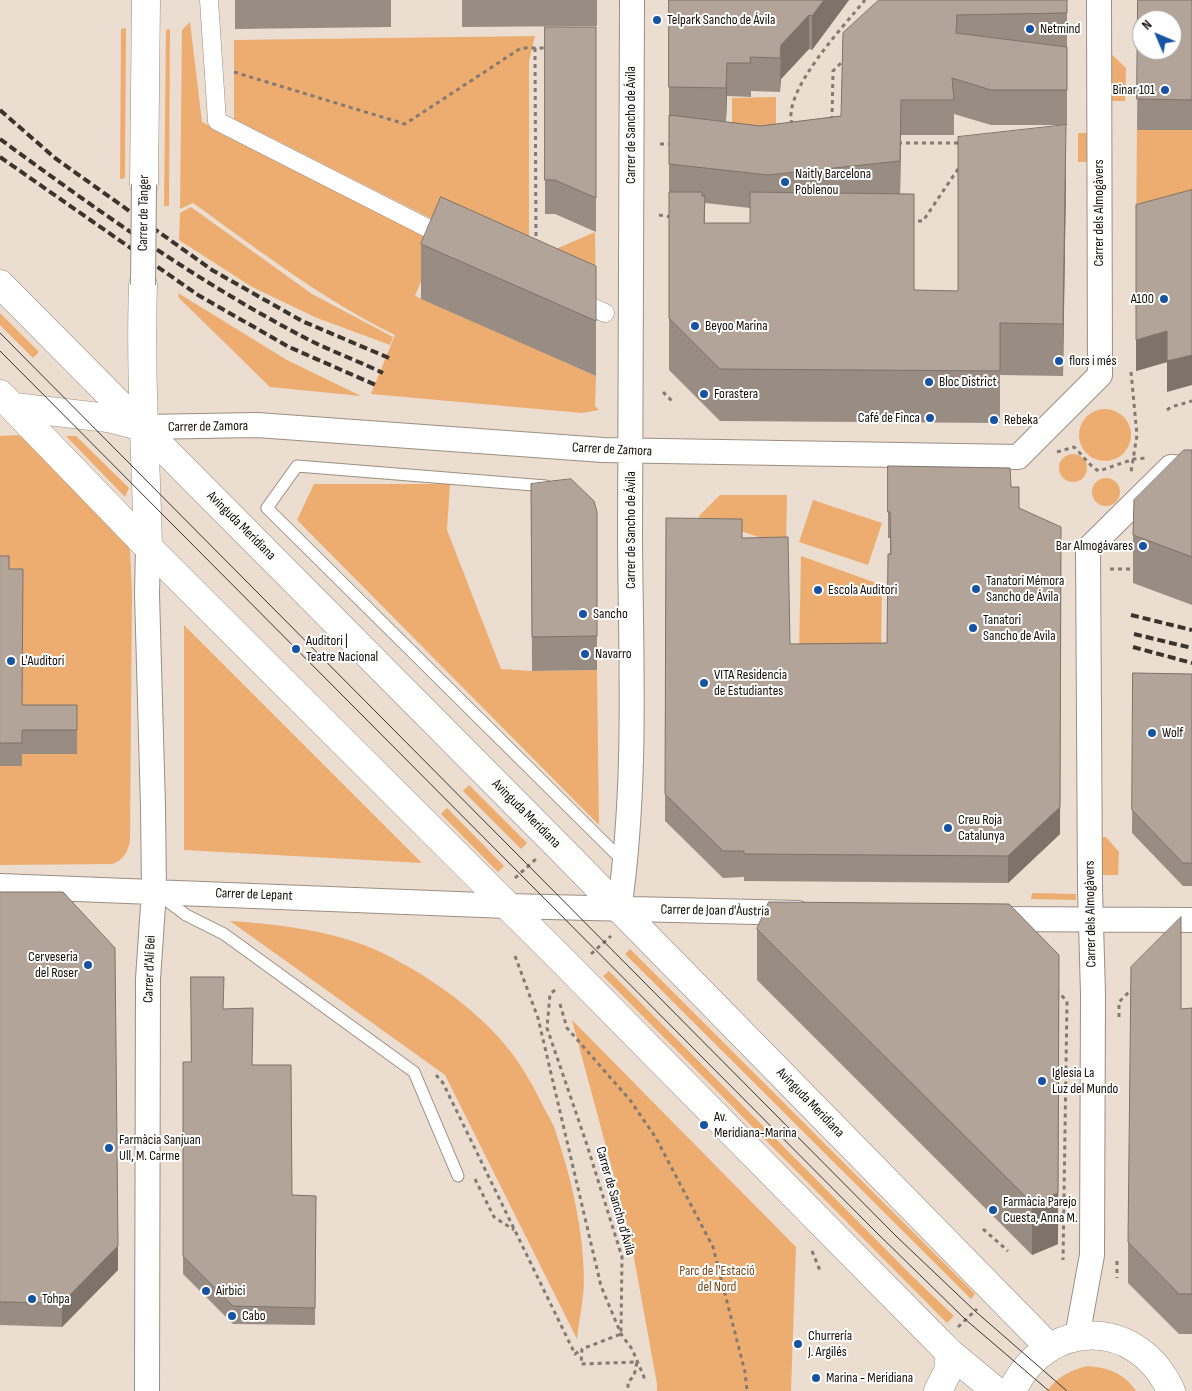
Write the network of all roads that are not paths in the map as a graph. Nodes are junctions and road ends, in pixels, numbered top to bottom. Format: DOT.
graph roads {
  1 [pos="146,0"];
  2 [pos="209,0"];
  3 [pos="632,0"];
  4 [pos="1099,0"];
  5 [pos="144,184"];
  6 [pos="464,246"];
  7 [pos="0,284"];
  8 [pos="143,285"];
  9 [pos="559,293"];
  10 [pos="605,313"];
  11 [pos="4,402"];
  12 [pos="1063,411"];
  13 [pos="143,427"];
  14 [pos="631,451"];
  15 [pos="1192,468"];
  16 [pos="557,487"];
  17 [pos="148,547"];
  18 [pos="626,864"];
  19 [pos="0,886"];
  20 [pos="154,891"];
  21 [pos="507,906"];
  22 [pos="619,910"];
  23 [pos="819,914"];
  24 [pos="966,918"];
  25 [pos="1090,920"];
  26 [pos="1192,920"];
  27 [pos="458,1176"];
  28 [pos="1077,1336"];
  29 [pos="953,1341"];
  30 [pos="1049,1347"];
  31 [pos="147,1391"];
  32 [pos="938,1391"];
  33 [pos="996,1391"];
  34 [pos="1012,1391"];
  35 [pos="1171,1391"];
  1 -- 5 [label="street, Carrer de Tànger"];
  2 -- 6 [label="street"];
  3 -- 14 [label="street, Carrer de Sancho de Ávila"];
  4 -- 12 [label="street, Carrer dels Almogàvers"];
  5 -- 8 [label="street, Carrer de Tànger, bridge"];
  7 -- 13 [label="street, Avinguda Meridiana"];
  8 -- 13 [label="street, Carrer de Tànger"];
  9 -- 10 [label="street"];
  11 -- 13 [label="street"];
  11 -- 17 [label="street"];
  12 -- 14 [label="street, Carrer de Zamora"];
  13 -- 14 [label="street, Carrer de Zamora"];
  13 -- 17 [label="street, Carrer de Tànger"];
  13 -- 22 [label="street, Avinguda Meridiana"];
  14 -- 18 [label="street, Carrer de Sancho de Ávila"];
  15 -- 25 [label="street, Carrer dels Almogàvers"];
  16 -- 18 [label="lane"];
  17 -- 20 [label="street, Carrer d'Alí Bei"];
  17 -- 21 [label="street"];
  18 -- 22 [label="street, Carrer de Sancho de Ávila"];
  19 -- 20 [label="street, Carrer de Lepant"];
  20 -- 21 [label="street, Carrer de Lepant"];
  20 -- 27 [label="lane"];
  20 -- 31 [label="street, Carrer d'Alí Bei"];
  21 -- 22 [label="street, Carrer de Joan d'Àustria"];
  21 -- 29 [label="street"];
  22 -- 23 [label="street, Carrer de Joan d'Àustria"];
  22 -- 30 [label="street, Avinguda Meridiana"];
  24 -- 25 [label="street"];
  25 -- 26 [label="street"];
  25 -- 28 [label="street, Carrer dels Almogàvers"];
  28 -- 30 [label="street"];
  28 -- 35 [label="street"];
  29 -- 32 [label="street"];
  29 -- 33 [label="street"];
  30 -- 34 [label="street"];
}
